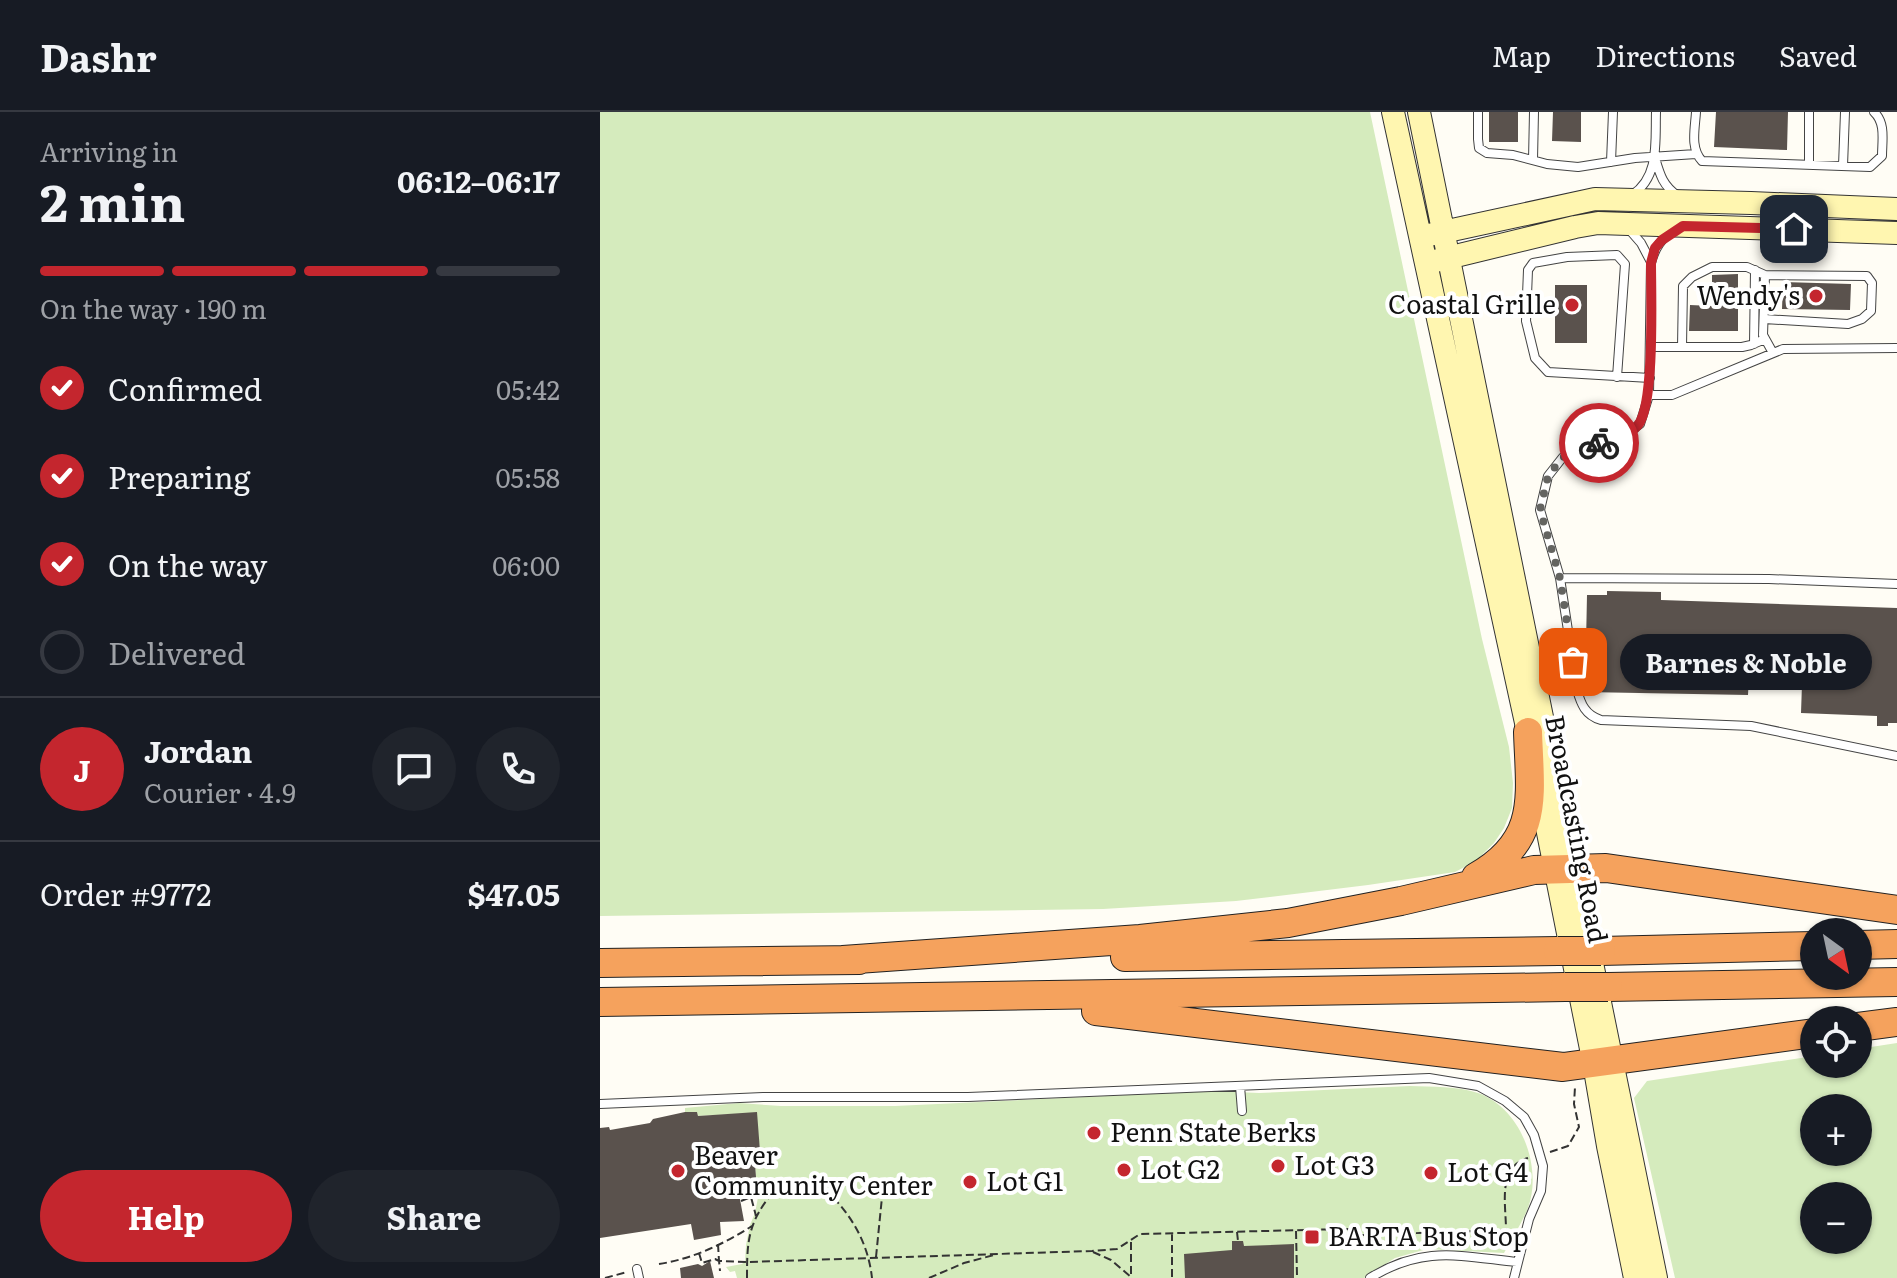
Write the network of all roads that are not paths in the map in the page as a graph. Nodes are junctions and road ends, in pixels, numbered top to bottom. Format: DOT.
graph roads {
  1 [pos="1393,112"];
  2 [pos="1419,112"];
  3 [pos="1478,112"];
  4 [pos="1534,112"];
  5 [pos="1613,112"];
  6 [pos="1656,112"];
  7 [pos="1696,112"];
  8 [pos="1809,112"];
  9 [pos="1845,112"];
  10 [pos="1874,112"];
  11 [pos="1696,154"];
  12 [pos="1655,157"];
  13 [pos="1533,160"];
  14 [pos="1611,162"];
  15 [pos="1809,165"];
  16 [pos="1843,166"];
  17 [pos="1620,200"];
  18 [pos="1698,201"];
  19 [pos="1897,209"];
  20 [pos="1623,224"];
  21 [pos="1683,226"];
  22 [pos="1443,231"];
  23 [pos="1897,233"];
  24 [pos="1420,237"];
  25 [pos="1449,258"];
  26 [pos="1425,263"];
  27 [pos="1651,263"];
  28 [pos="1760,272"];
  29 [pos="1764,319"];
  30 [pos="1765,339"];
  31 [pos="1754,344"];
  32 [pos="1650,347"];
  33 [pos="1682,347"];
  34 [pos="1897,348"];
  35 [pos="1773,353"];
  36 [pos="1617,377"];
  37 [pos="1650,378"];
  38 [pos="1649,395"];
  39 [pos="1560,578"];
  40 [pos="1897,584"];
  41 [pos="1528,732"];
  42 [pos="1897,756"];
  43 [pos="1564,869"];
  44 [pos="1455,888"];
  45 [pos="1897,910"];
  46 [pos="1897,944"];
  47 [pos="1872,945"];
  48 [pos="1800,946"];
  49 [pos="843,960"];
  50 [pos="600,963"];
  51 [pos="1897,982"];
  52 [pos="924,997"];
  53 [pos="600,1002"];
  54 [pos="1897,1022"];
  55 [pos="1872,1025"];
  56 [pos="1800,1035"];
  57 [pos="1594,1064"];
  58 [pos="1240,1086"];
  59 [pos="600,1104"];
  60 [pos="1242,1111"];
  61 [pos="1517,1262"];
  62 [pos="1370,1278"];
  63 [pos="1514,1278"];
  64 [pos="1522,1278"];
  65 [pos="1635,1278"];
  66 [pos="1656,1278"];
  1 -- 24 [label="main road, Broadcasting Road"];
  2 -- 22 [label="main road, Broadcasting Road"];
  3 -- 13 [label="lane"];
  4 -- 13 [label="lane"];
  5 -- 14 [label="lane"];
  6 -- 12 [label="lane"];
  7 -- 11 [label="lane"];
  8 -- 15 [label="lane"];
  9 -- 16 [label="lane"];
  10 -- 16 [label="lane"];
  11 -- 12 [label="lane"];
  11 -- 15 [label="lane"];
  12 -- 14 [label="lane"];
  12 -- 17 [label="lane"];
  12 -- 18 [label="lane"];
  13 -- 14 [label="lane"];
  15 -- 16 [label="lane"];
  17 -- 18 [label="main road"];
  17 -- 22 [label="main road"];
  18 -- 19 [label="main road"];
  20 -- 21 [label="main road"];
  20 -- 25 [label="main road"];
  20 -- 27 [label="lane"];
  21 -- 23 [label="main road"];
  21 -- 27 [label="lane"];
  22 -- 24 [label="main road"];
  22 -- 25 [label="main road, Broadcasting Road"];
  24 -- 26 [label="main road, Broadcasting Road"];
  25 -- 26 [label="main road"];
  25 -- 43 [label="main road, Broadcasting Road"];
  26 -- 41 [label="main road, Broadcasting Road"];
  27 -- 32 [label="lane"];
  28 -- 29 [label="lane"];
  28 -- 29 [label="lane"];
  28 -- 31 [label="lane"];
  28 -- 33 [label="lane"];
  29 -- 30 [label="lane"];
  30 -- 31 [label="lane"];
  30 -- 35 [label="lane"];
  31 -- 33 [label="lane"];
  32 -- 33 [label="lane"];
  32 -- 37 [label="lane"];
  34 -- 35 [label="lane"];
  35 -- 38 [label="lane"];
  36 -- 36 [label="lane"];
  36 -- 37 [label="lane"];
  37 -- 38 [label="lane"];
  38 -- 39 [label="lane"];
  39 -- 40 [label="lane"];
  39 -- 42 [label="lane"];
  41 -- 43 [label="main road, Broadcasting Road"];
  41 -- 44 [label="highway"];
  43 -- 44 [label="highway"];
  43 -- 45 [label="highway"];
  43 -- 57 [label="main road, Broadcasting Road"];
  44 -- 49 [label="highway"];
  46 -- 47 [label="highway"];
  48 -- 49 [label="highway, bridge"];
  49 -- 50 [label="highway"];
  51 -- 52 [label="highway, bridge"];
  52 -- 53 [label="highway"];
  52 -- 57 [label="highway"];
  54 -- 55 [label="highway"];
  56 -- 57 [label="highway"];
  57 -- 65 [label="main road, Broadcasting Road"];
  57 -- 66 [label="main road, Broadcasting Road"];
  58 -- 59 [label="lane"];
  58 -- 60 [label="lane"];
  58 -- 61 [label="lane"];
  61 -- 62 [label="lane"];
  61 -- 63 [label="lane"];
  61 -- 64 [label="lane"];
}
